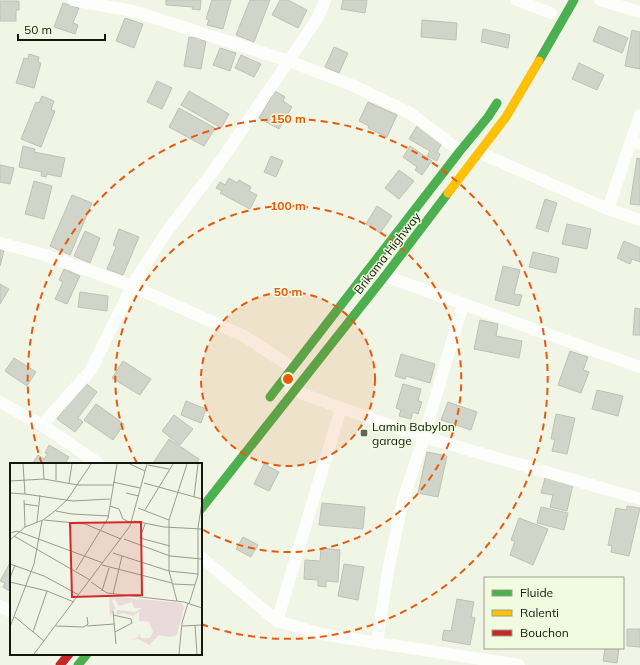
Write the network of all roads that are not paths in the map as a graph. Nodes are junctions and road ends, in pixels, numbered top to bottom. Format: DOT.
graph roads {
  1 [pos="73,0"];
  2 [pos="325,0"];
  3 [pos="516,0"];
  4 [pos="574,0"];
  5 [pos="600,0"];
  6 [pos="640,12"];
  7 [pos="551,13"];
  8 [pos="288,61"];
  9 [pos="500,98"];
  10 [pos="640,115"];
  11 [pos="636,143"];
  12 [pos="460,151"];
  13 [pos="480,153"];
  14 [pos="608,208"];
  15 [pos="640,220"];
  16 [pos="0,243"];
  17 [pos="385,276"];
  18 [pos="132,286"];
  19 [pos="463,304"];
  20 [pos="640,367"];
  21 [pos="293,368"];
  22 [pos="280,385"];
  23 [pos="295,390"];
  24 [pos="0,402"];
  25 [pos="266,403"];
  26 [pos="341,408"];
  27 [pos="42,424"];
  28 [pos="424,437"];
  29 [pos="98,463"];
  30 [pos="640,499"];
  31 [pos="202,508"];
  32 [pos="202,559"];
  33 [pos="0,606"];
  34 [pos="10,611"];
  35 [pos="276,621"];
  36 [pos="377,643"];
  37 [pos="68,655"];
  38 [pos="86,655"];
  39 [pos="60,665"];
  40 [pos="78,665"];
  41 [pos="519,665"];
  1 -- 8 [label="street"];
  2 -- 8 [label="street"];
  3 -- 7 [label="street"];
  4 -- 13 [label="highway, Brikama Highway"];
  5 -- 6 [label="street"];
  8 -- 12 [label="street"];
  8 -- 18 [label="street"];
  9 -- 12 [label="highway, Brikama Highway"];
  10 -- 11 [label="street"];
  11 -- 14 [label="street"];
  12 -- 21 [label="highway, Brikama Highway"];
  13 -- 14 [label="street"];
  13 -- 17 [label="highway, Brikama Highway"];
  14 -- 15 [label="street"];
  16 -- 18 [label="street"];
  17 -- 19 [label="street"];
  17 -- 23 [label="highway, Brikama Highway"];
  18 -- 21 [label="street"];
  18 -- 27 [label="street"];
  19 -- 20 [label="street"];
  19 -- 28 [label="street"];
  21 -- 22 [label="highway, Brikama Highway"];
  22 -- 23 [label="street"];
  22 -- 25 [label="highway, Brikama Highway"];
  23 -- 26 [label="street"];
  23 -- 31 [label="highway, Brikama Highway"];
  24 -- 27 [label="street"];
  26 -- 28 [label="street"];
  26 -- 35 [label="street"];
  27 -- 29 [label="street"];
  28 -- 30 [label="street"];
  28 -- 36 [label="street"];
  32 -- 35 [label="street"];
  33 -- 34 [label="street"];
  35 -- 36 [label="street"];
  36 -- 41 [label="street"];
  37 -- 39 [label="highway"];
  38 -- 40 [label="highway"];
}
